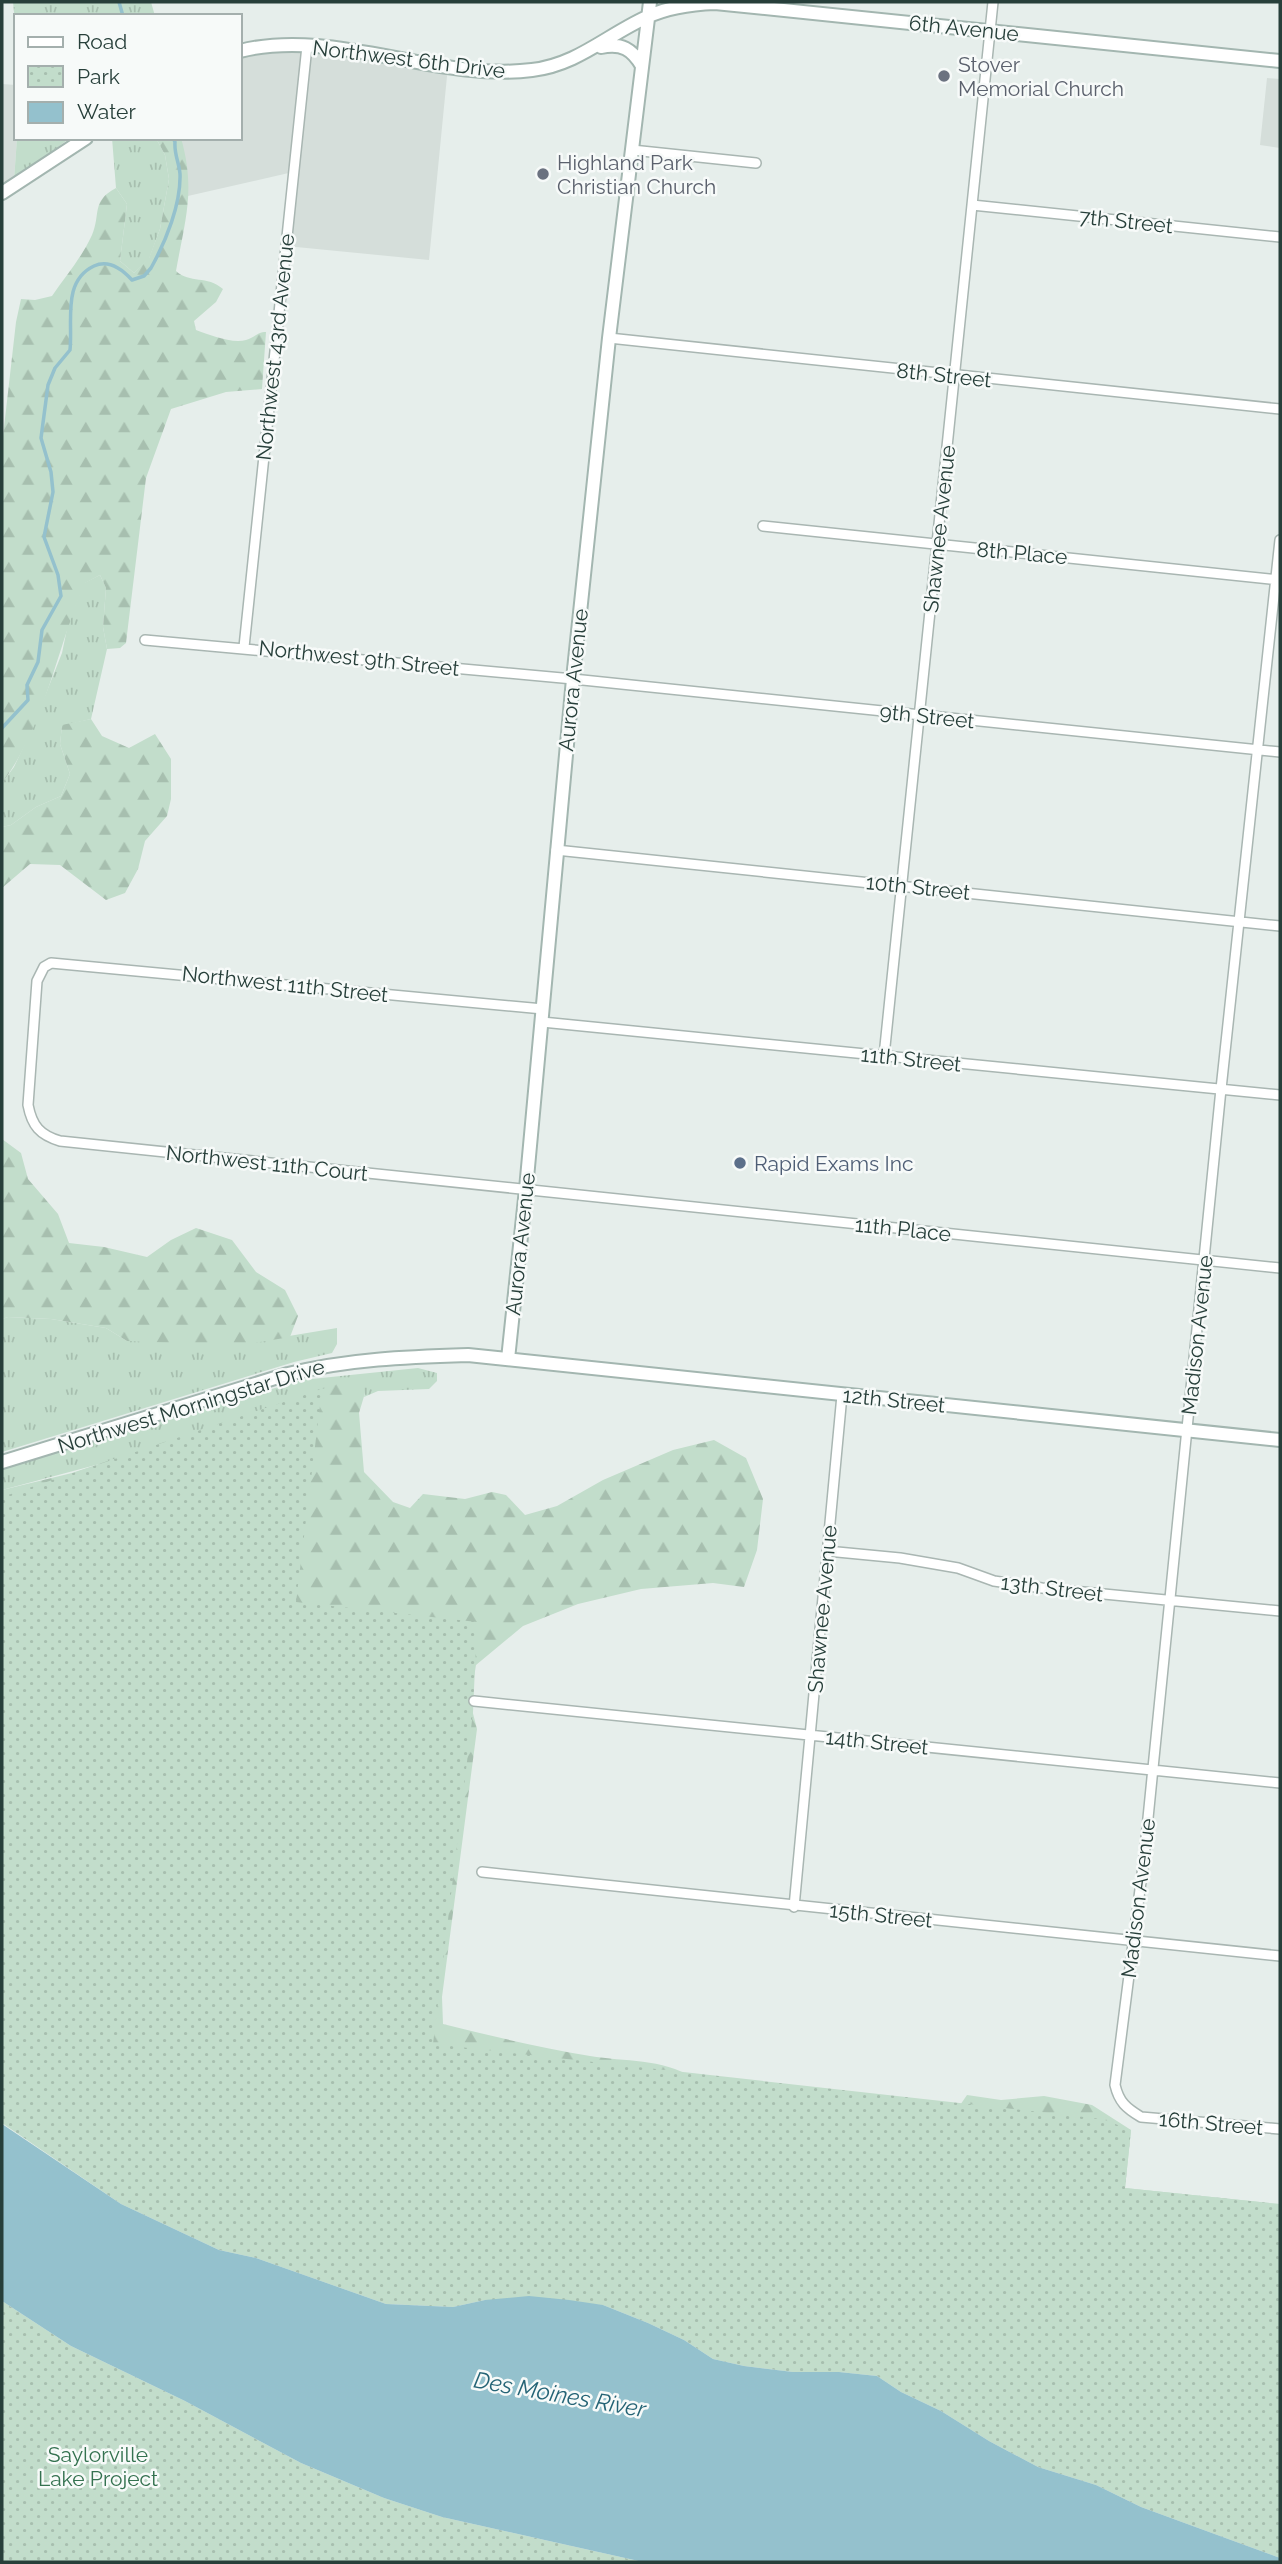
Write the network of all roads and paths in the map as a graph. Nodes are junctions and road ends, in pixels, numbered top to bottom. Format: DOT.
graph roads {
  1 [pos="650,2"];
  2 [pos="993,2"];
  3 [pos="649,16"];
  4 [pos="990,31"];
  5 [pos="307,46"];
  6 [pos="594,49"];
  7 [pos="242,51"];
  8 [pos="1280,61"];
  9 [pos="642,66"];
  10 [pos="83,140"];
  11 [pos="632,150"];
  12 [pos="756,163"];
  13 [pos="2,193"];
  14 [pos="972,205"];
  15 [pos="1280,237"];
  16 [pos="609,338"];
  17 [pos="954,376"];
  18 [pos="1280,408"];
  19 [pos="763,526"];
  20 [pos="1280,540"];
  21 [pos="937,545"];
  22 [pos="1278,579"];
  23 [pos="145,640"];
  24 [pos="244,647"];
  25 [pos="573,679"];
  26 [pos="919,715"];
  27 [pos="1258,750"];
  28 [pos="1280,752"];
  29 [pos="556,850"];
  30 [pos="901,885"];
  31 [pos="1239,922"];
  32 [pos="1280,926"];
  33 [pos="542,1016"];
  34 [pos="884,1056"];
  35 [pos="1222,1089"];
  36 [pos="1280,1095"];
  37 [pos="28,1105"];
  38 [pos="526,1189"];
  39 [pos="1204,1261"];
  40 [pos="1280,1268"];
  41 [pos="508,1359"];
  42 [pos="842,1395"];
  43 [pos="1187,1431"];
  44 [pos="1280,1440"];
  45 [pos="2,1462"];
  46 [pos="827,1551"];
  47 [pos="1170,1600"];
  48 [pos="1280,1611"];
  49 [pos="474,1701"];
  50 [pos="810,1735"];
  51 [pos="1152,1770"];
  52 [pos="1280,1783"];
  53 [pos="482,1872"];
  54 [pos="794,1907"];
  55 [pos="1133,1941"];
  56 [pos="1280,1956"];
  57 [pos="1141,2117"];
  58 [pos="1280,2129"];
  1 -- 3 [label="main road, Aurora Avenue"];
  2 -- 4 [label="street, Shawnee Avenue"];
  3 -- 4 [label="main road, 6th Avenue"];
  3 -- 6 [label="main road, Northwest 6th Drive"];
  3 -- 9 [label="main road, Aurora Avenue"];
  4 -- 8 [label="main road, 6th Avenue"];
  4 -- 14 [label="street, Shawnee Avenue"];
  5 -- 6 [label="main road, Northwest 6th Drive"];
  5 -- 7 [label="main road, Northwest 6th Drive"];
  5 -- 24 [label="street, Northwest 43rd Avenue"];
  6 -- 9 [label="main road"];
  9 -- 11 [label="main road, Aurora Avenue"];
  10 -- 13 [label="main road"];
  11 -- 12 [label="street"];
  11 -- 16 [label="main road, Aurora Avenue"];
  14 -- 15 [label="street, 7th Street"];
  14 -- 17 [label="street, Shawnee Avenue"];
  16 -- 17 [label="street, 8th Street"];
  16 -- 25 [label="main road, Aurora Avenue"];
  17 -- 18 [label="street, 8th Street"];
  17 -- 21 [label="street, Shawnee Avenue"];
  19 -- 21 [label="street, 8th Place"];
  20 -- 22 [label="street, Madison Avenue"];
  21 -- 22 [label="street, 8th Place"];
  21 -- 26 [label="street, Shawnee Avenue"];
  22 -- 27 [label="street, Madison Avenue"];
  23 -- 24 [label="street, Northwest 9th Street"];
  24 -- 25 [label="street, Northwest 9th Street"];
  25 -- 26 [label="street, 9th Street"];
  25 -- 29 [label="main road, Aurora Avenue"];
  26 -- 27 [label="street, 9th Street"];
  26 -- 30 [label="street, Shawnee Avenue"];
  27 -- 28 [label="street, 9th Street"];
  27 -- 31 [label="street, Madison Avenue"];
  29 -- 30 [label="street, 10th Street"];
  29 -- 33 [label="main road, Aurora Avenue"];
  30 -- 31 [label="street, 10th Street"];
  30 -- 34 [label="street, Shawnee Avenue"];
  31 -- 32 [label="street, 10th Street"];
  31 -- 35 [label="street, Madison Avenue"];
  33 -- 34 [label="street, 11th Street"];
  33 -- 37 [label="street, Northwest 11th Street"];
  33 -- 38 [label="main road, Aurora Avenue"];
  34 -- 35 [label="street, 11th Street"];
  35 -- 36 [label="street, 11th Street"];
  35 -- 39 [label="street, Madison Avenue"];
  37 -- 38 [label="street, Northwest 11th Court"];
  38 -- 39 [label="street, 11th Place"];
  38 -- 41 [label="main road, Aurora Avenue"];
  39 -- 40 [label="street, 11th Place"];
  39 -- 43 [label="street, Madison Avenue"];
  41 -- 42 [label="main road, 12th Street"];
  41 -- 45 [label="main road, Northwest Morningstar Drive"];
  42 -- 43 [label="main road, 12th Street"];
  42 -- 46 [label="street, Shawnee Avenue"];
  43 -- 44 [label="main road, 12th Street"];
  43 -- 47 [label="street, Madison Avenue"];
  46 -- 47 [label="street, 13th Street"];
  46 -- 50 [label="street, Shawnee Avenue"];
  47 -- 48 [label="street, 13th Street"];
  47 -- 51 [label="street, Madison Avenue"];
  49 -- 50 [label="street, 14th Street"];
  50 -- 51 [label="street, 14th Street"];
  50 -- 54 [label="street, Shawnee Avenue"];
  51 -- 52 [label="street, 14th Street"];
  51 -- 55 [label="street, Madison Avenue"];
  53 -- 54 [label="street, 15th Street"];
  54 -- 55 [label="street, 15th Street"];
  55 -- 56 [label="street, 15th Street"];
  55 -- 57 [label="street, Madison Avenue"];
  57 -- 58 [label="street, 16th Street"];
}
